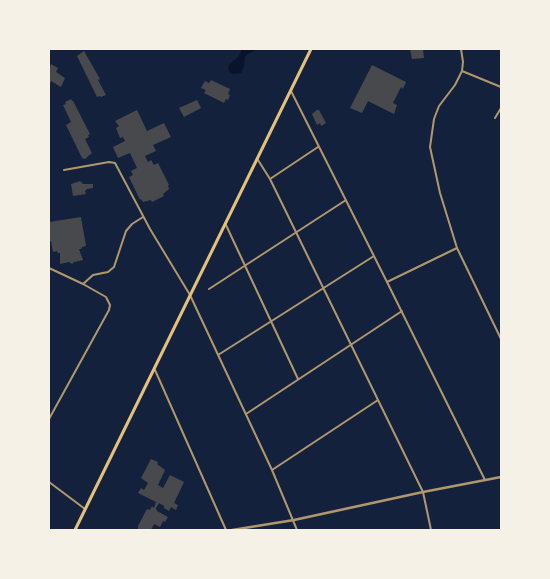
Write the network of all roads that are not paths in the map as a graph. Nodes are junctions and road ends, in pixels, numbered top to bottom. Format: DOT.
graph roads {
  1 [pos="311,49"];
  2 [pos="461,49"];
  3 [pos="462,71"];
  4 [pos="501,87"];
  5 [pos="290,90"];
  6 [pos="501,108"];
  7 [pos="495,118"];
  8 [pos="319,146"];
  9 [pos="257,158"];
  10 [pos="64,170"];
  11 [pos="270,179"];
  12 [pos="346,200"];
  13 [pos="143,217"];
  14 [pos="225,224"];
  15 [pos="296,233"];
  16 [pos="456,248"];
  17 [pos="374,256"];
  18 [pos="245,266"];
  19 [pos="49,268"];
  20 [pos="388,282"];
  21 [pos="83,284"];
  22 [pos="323,288"];
  23 [pos="209,289"];
  24 [pos="190,295"];
  25 [pos="402,311"];
  26 [pos="272,321"];
  27 [pos="501,339"];
  28 [pos="351,345"];
  29 [pos="218,355"];
  30 [pos="154,368"];
  31 [pos="298,379"];
  32 [pos="378,400"];
  33 [pos="246,414"];
  34 [pos="49,419"];
  35 [pos="272,470"];
  36 [pos="501,477"];
  37 [pos="485,480"];
  38 [pos="49,482"];
  39 [pos="423,492"];
  40 [pos="85,510"];
  41 [pos="294,520"];
  42 [pos="75,530"];
  43 [pos="226,530"];
  44 [pos="232,530"];
  45 [pos="297,530"];
  46 [pos="431,530"];
  1 -- 5 [label="main road"];
  2 -- 3 [label="street"];
  3 -- 4 [label="street"];
  3 -- 16 [label="street"];
  5 -- 8 [label="street"];
  5 -- 9 [label="main road"];
  6 -- 7 [label="street"];
  8 -- 11 [label="street"];
  8 -- 12 [label="street"];
  9 -- 11 [label="street"];
  9 -- 14 [label="main road"];
  10 -- 13 [label="street"];
  11 -- 15 [label="street"];
  12 -- 15 [label="street"];
  12 -- 17 [label="street"];
  13 -- 21 [label="street"];
  13 -- 24 [label="street"];
  14 -- 18 [label="street"];
  14 -- 24 [label="main road"];
  15 -- 18 [label="street"];
  15 -- 22 [label="street"];
  16 -- 20 [label="street"];
  16 -- 27 [label="street"];
  17 -- 20 [label="street"];
  17 -- 22 [label="street"];
  18 -- 23 [label="street"];
  18 -- 26 [label="street"];
  19 -- 21 [label="street"];
  20 -- 25 [label="street"];
  21 -- 34 [label="street"];
  22 -- 26 [label="street"];
  22 -- 28 [label="street"];
  24 -- 29 [label="street"];
  24 -- 30 [label="main road"];
  25 -- 28 [label="street"];
  25 -- 37 [label="street"];
  26 -- 29 [label="street"];
  26 -- 31 [label="street"];
  28 -- 31 [label="street"];
  28 -- 32 [label="street"];
  29 -- 33 [label="street"];
  30 -- 40 [label="main road"];
  30 -- 43 [label="street"];
  31 -- 33 [label="street"];
  32 -- 35 [label="street"];
  32 -- 39 [label="street"];
  33 -- 35 [label="street"];
  35 -- 41 [label="street"];
  36 -- 37 [label="street"];
  37 -- 39 [label="street"];
  38 -- 40 [label="street"];
  39 -- 41 [label="street"];
  39 -- 46 [label="street"];
  40 -- 42 [label="main road"];
  41 -- 44 [label="street"];
  41 -- 45 [label="street"];
}
